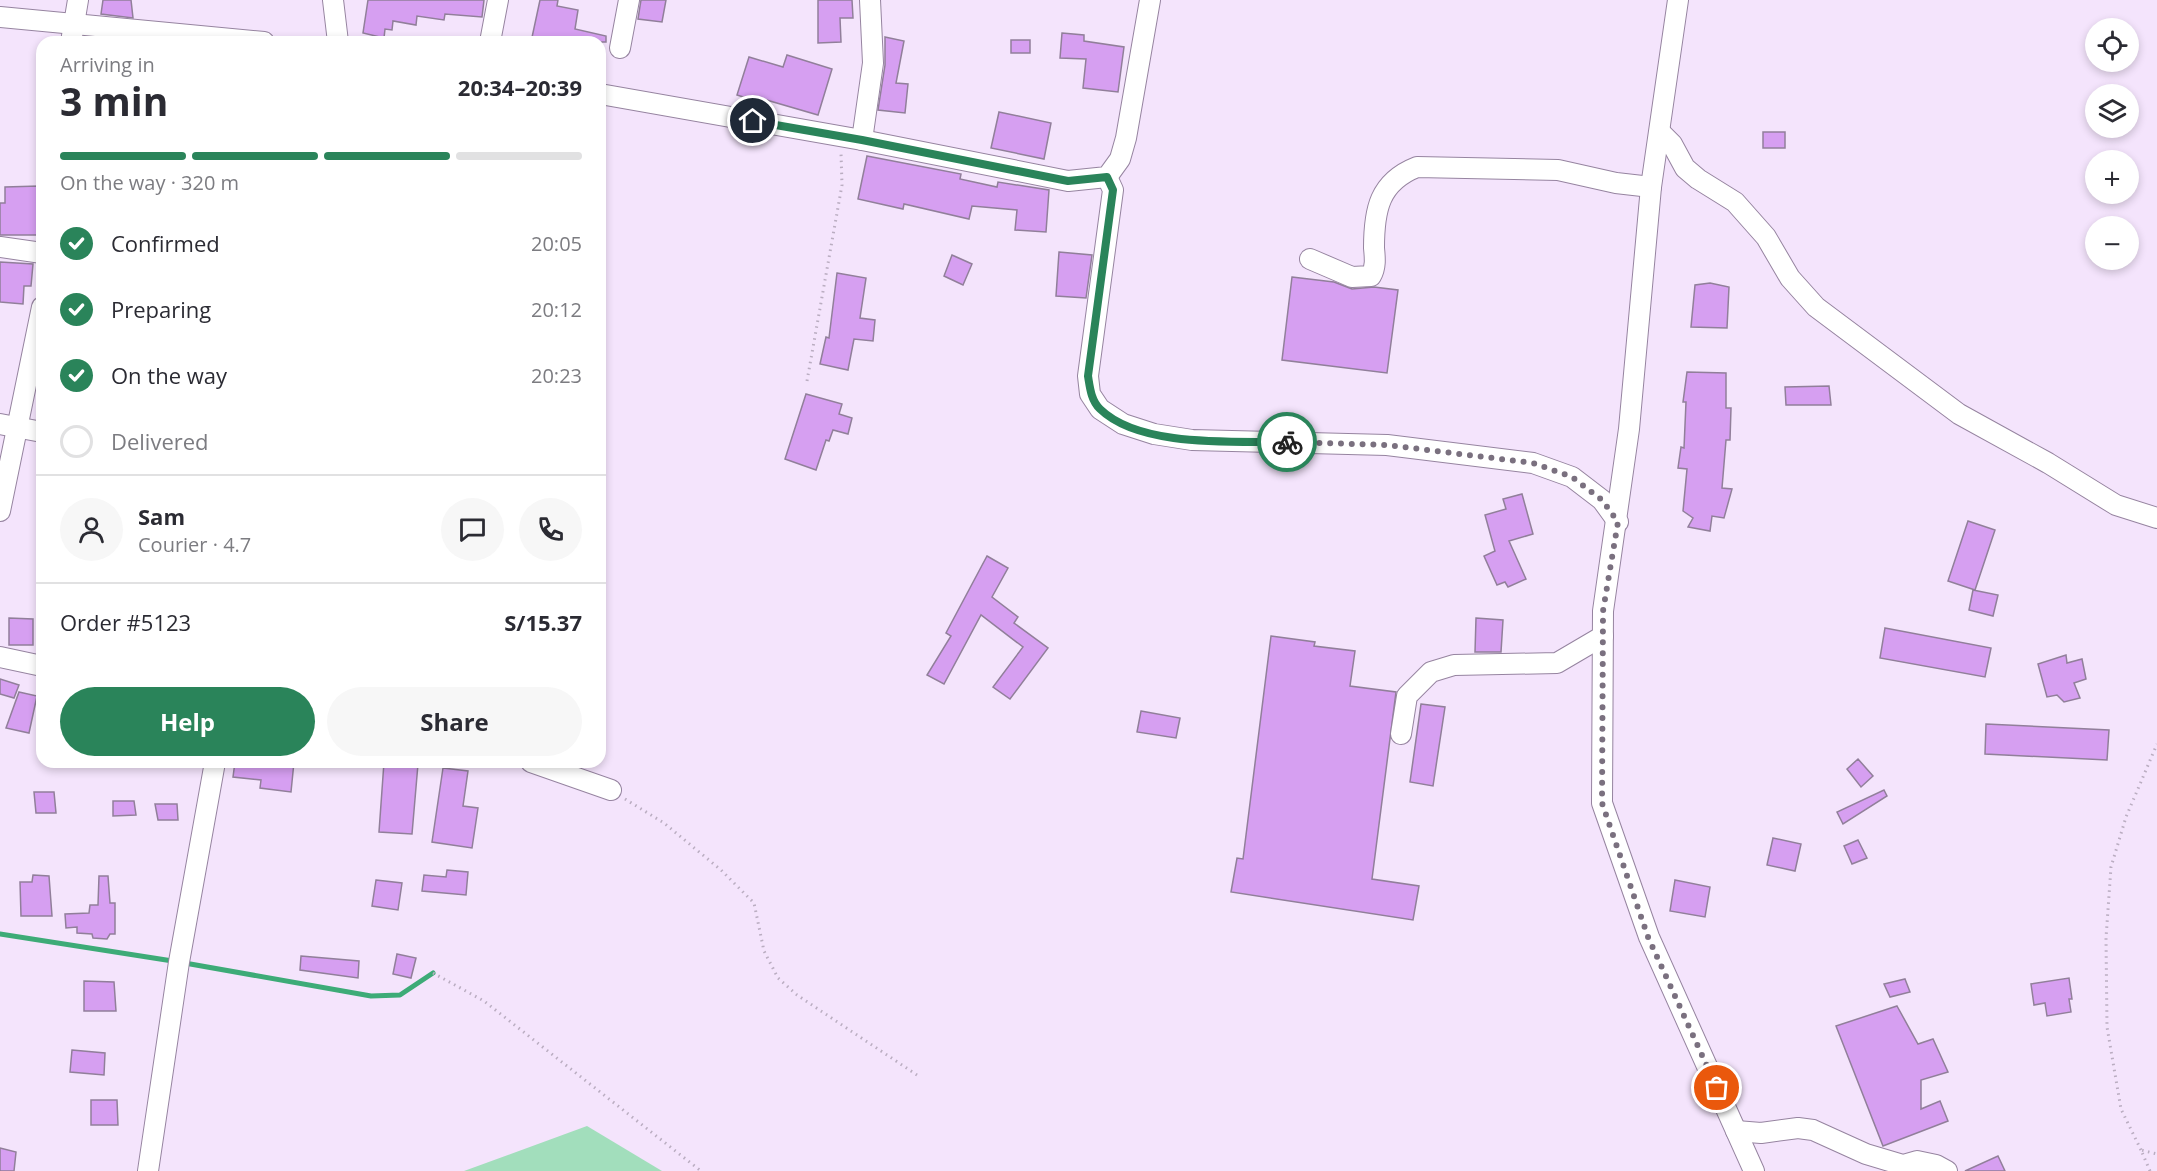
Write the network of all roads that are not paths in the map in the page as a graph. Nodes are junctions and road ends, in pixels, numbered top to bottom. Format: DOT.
graph roads {
  1 [pos="78,0"];
  2 [pos="333,0"];
  3 [pos="498,0"];
  4 [pos="629,0"];
  5 [pos="870,0"];
  6 [pos="1150,0"];
  7 [pos="1678,0"];
  8 [pos="0,17"];
  9 [pos="71,33"];
  10 [pos="135,36"];
  11 [pos="337,36"];
  12 [pos="491,36"];
  13 [pos="620,48"];
  14 [pos="606,95"];
  15 [pos="1660,132"];
  16 [pos="862,140"];
  17 [pos="1107,177"];
  18 [pos="1651,187"];
  19 [pos="0,247"];
  20 [pos="36,252"];
  21 [pos="1310,259"];
  22 [pos="36,328"];
  23 [pos="8,425"];
  24 [pos="36,431"];
  25 [pos="0,511"];
  26 [pos="2157,518"];
  27 [pos="1618,522"];
  28 [pos="1603,636"];
  29 [pos="0,657"];
  30 [pos="36,665"];
  31 [pos="1401,734"];
  32 [pos="214,768"];
  33 [pos="548,768"];
  34 [pos="610,790"];
  35 [pos="1736,1131"];
  36 [pos="148,1171"];
  37 [pos="1754,1171"];
  38 [pos="1947,1171"];
  1 -- 9 [label="street"];
  2 -- 11 [label="street"];
  3 -- 12 [label="street"];
  4 -- 13 [label="street"];
  5 -- 16 [label="street"];
  6 -- 17 [label="street"];
  7 -- 15 [label="street"];
  8 -- 9 [label="street"];
  9 -- 10 [label="street"];
  14 -- 16 [label="street"];
  15 -- 18 [label="street"];
  15 -- 26 [label="street"];
  16 -- 17 [label="street"];
  17 -- 27 [label="street"];
  18 -- 21 [label="street"];
  18 -- 27 [label="street"];
  19 -- 20 [label="street"];
  22 -- 23 [label="street"];
  23 -- 24 [label="street"];
  23 -- 25 [label="street"];
  27 -- 28 [label="street"];
  28 -- 31 [label="street"];
  28 -- 35 [label="street"];
  29 -- 30 [label="street"];
  32 -- 36 [label="street"];
  33 -- 34 [label="street"];
  35 -- 37 [label="street"];
  35 -- 38 [label="street"];
}
